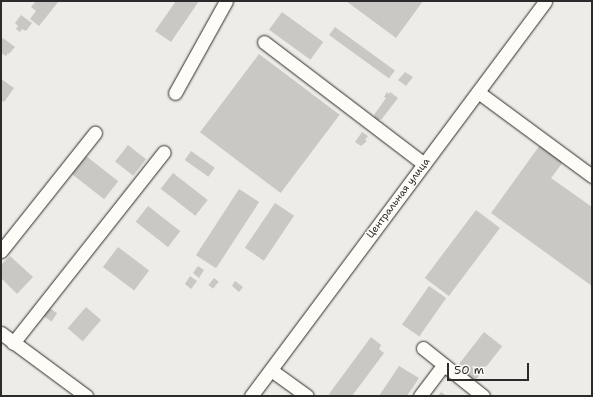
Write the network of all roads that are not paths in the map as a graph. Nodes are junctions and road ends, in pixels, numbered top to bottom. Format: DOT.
graph roads {
  1 [pos="226,1"];
  2 [pos="545,1"];
  3 [pos="264,42"];
  4 [pos="478,92"];
  5 [pos="174,93"];
  6 [pos="95,133"];
  7 [pos="164,152"];
  8 [pos="424,164"];
  9 [pos="592,176"];
  10 [pos="1,251"];
  11 [pos="1,333"];
  12 [pos="14,343"];
  13 [pos="423,348"];
  14 [pos="443,365"];
  15 [pos="271,370"];
  16 [pos="86,396"];
  17 [pos="251,396"];
  18 [pos="307,396"];
  19 [pos="420,396"];
  20 [pos="483,396"];
  1 -- 5 [label="street"];
  2 -- 4 [label="street, Центральная улица"];
  3 -- 8 [label="street"];
  4 -- 8 [label="street, Центральная улица"];
  4 -- 9 [label="street"];
  6 -- 10 [label="street"];
  7 -- 12 [label="street"];
  8 -- 15 [label="street, Центральная улица"];
  11 -- 12 [label="street"];
  12 -- 16 [label="street"];
  13 -- 14 [label="street"];
  14 -- 19 [label="street"];
  14 -- 20 [label="street"];
  15 -- 17 [label="street, Центральная улица"];
  15 -- 18 [label="street"];
}
